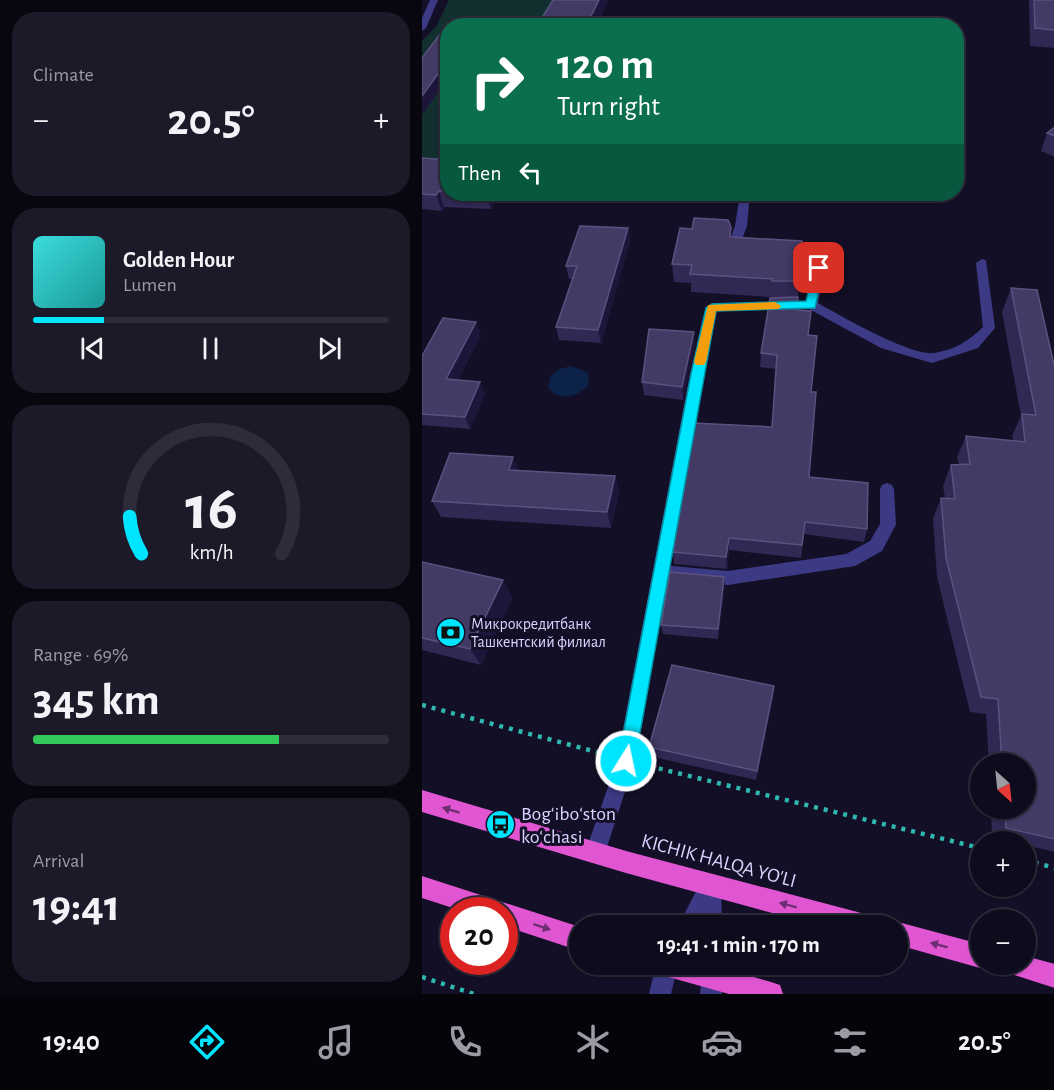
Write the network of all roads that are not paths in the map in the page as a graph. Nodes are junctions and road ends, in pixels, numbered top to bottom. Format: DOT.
graph roads {
  1 [pos="434,0"];
  2 [pos="422,28"];
  3 [pos="743,201"];
  4 [pos="982,263"];
  5 [pos="811,305"];
  6 [pos="887,489"];
  7 [pos="661,572"];
  8 [pos="422,801"];
  9 [pos="595,853"];
  10 [pos="710,885"];
  11 [pos="422,888"];
  12 [pos="451,897"];
  13 [pos="694,915"];
  14 [pos="711,915"];
  15 [pos="823,915"];
  16 [pos="518,919"];
  17 [pos="569,935"];
  18 [pos="908,937"];
  19 [pos="970,953"];
  20 [pos="1036,971"];
  21 [pos="664,975"];
  22 [pos="1055,976"];
  23 [pos="713,979"];
  24 [pos="660,994"];
  25 [pos="771,994"];
  1 -- 2 [label="street"];
  3 -- 5 [label="street"];
  4 -- 5 [label="street"];
  5 -- 7 [label="street"];
  6 -- 7 [label="street"];
  7 -- 9 [label="street"];
  9 -- 8 [label="highway, KICHIK HALQA YO'LI, one-way"];
  9 -- 10 [label="highway, KICHIK HALQA YO'LI"];
  10 -- 13 [label="street"];
  10 -- 14 [label="street"];
  15 -- 10 [label="highway, KICHIK HALQA YO'LI, one-way"];
  11 -- 12 [label="highway"];
  16 -- 17 [label="highway, one-way"];
  19 -- 18 [label="highway, one-way"];
  20 -- 22 [label="highway"];
  21 -- 24 [label="street"];
  23 -- 25 [label="highway"];
}
